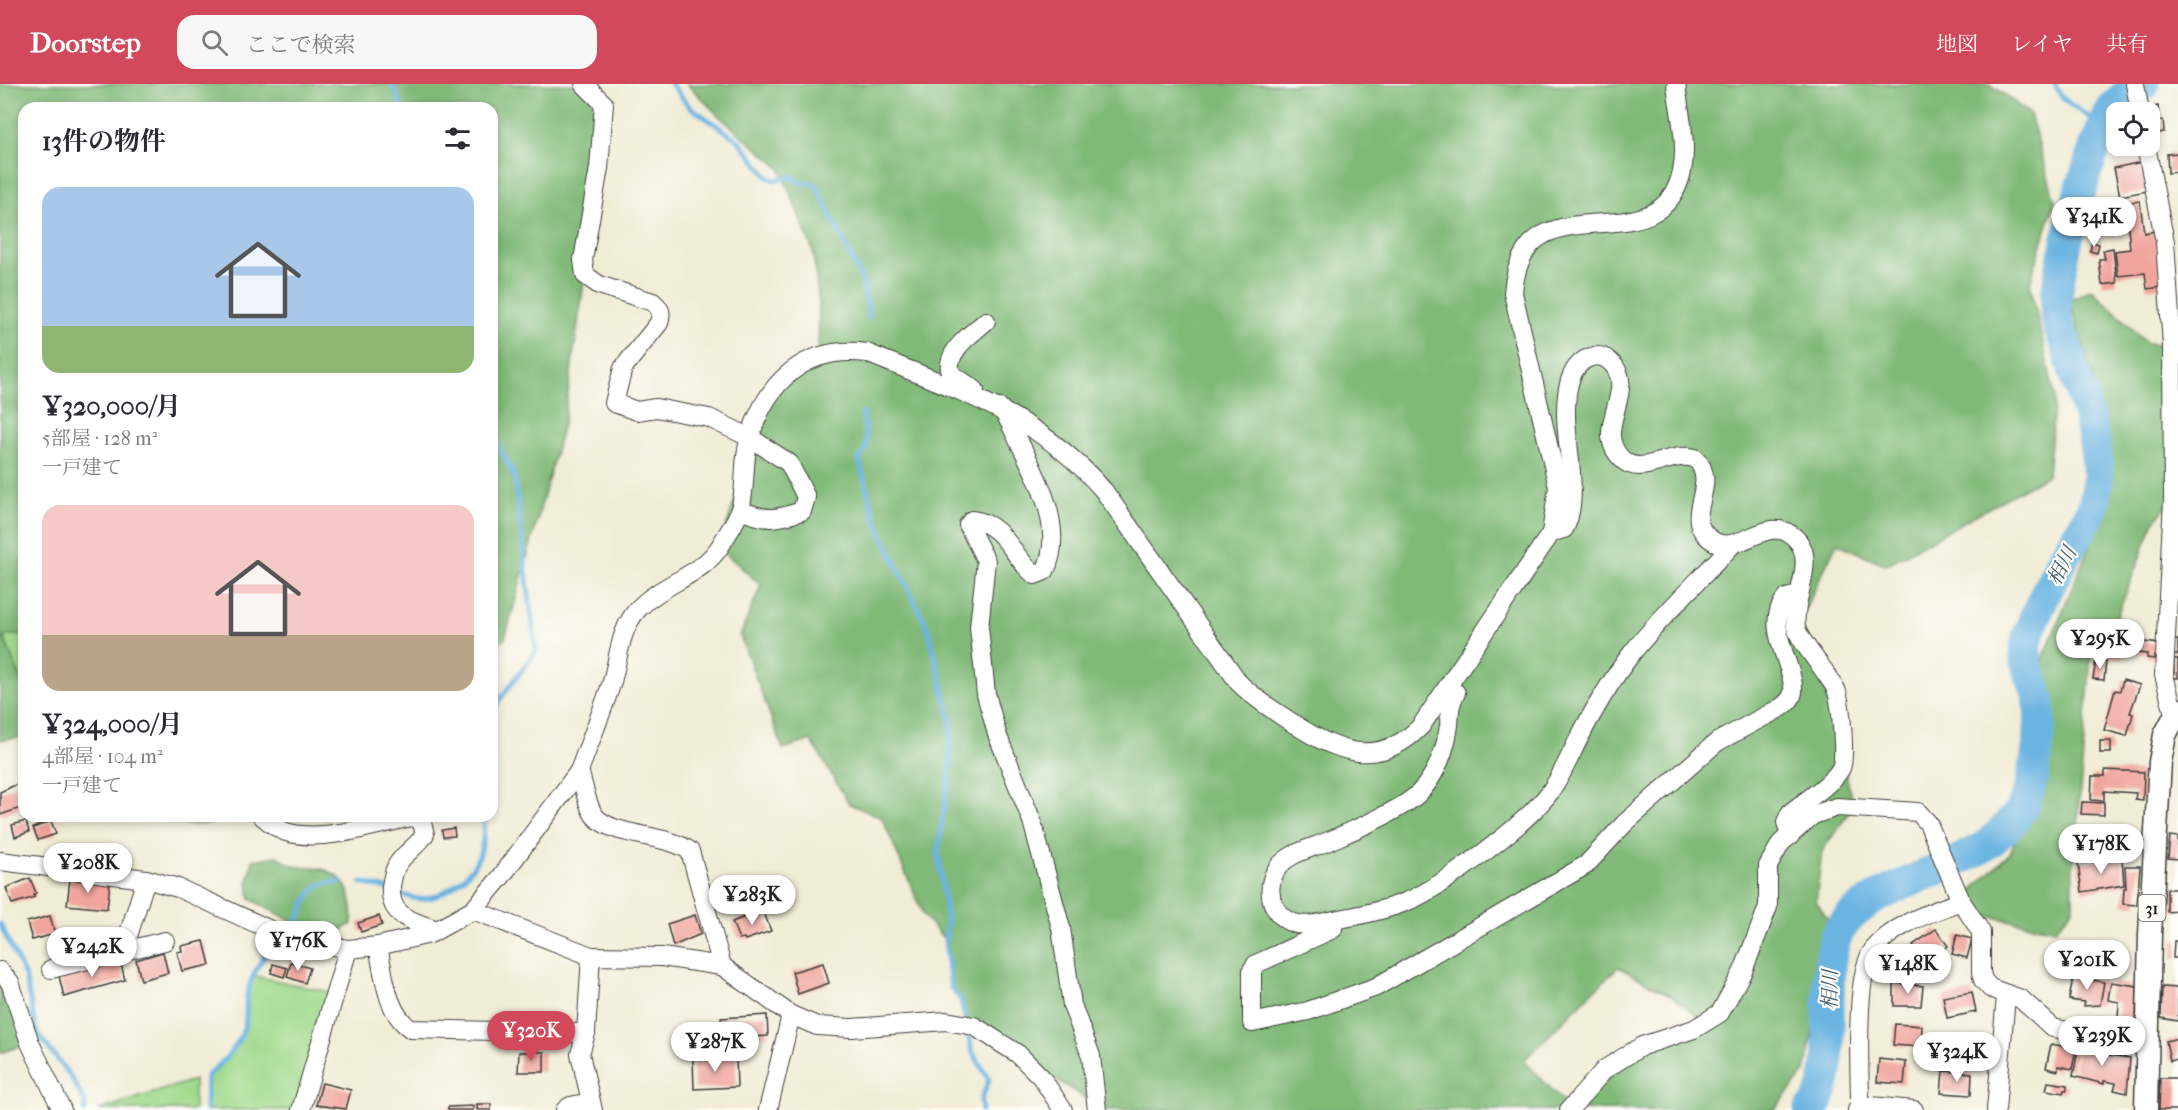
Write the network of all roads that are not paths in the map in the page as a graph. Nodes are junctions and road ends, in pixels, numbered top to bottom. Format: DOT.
graph roads {
  1 [pos="585,84"];
  2 [pos="1676,84"];
  3 [pos="2135,84"];
  4 [pos="2138,102"];
  5 [pos="2148,156"];
  6 [pos="2174,285"];
  7 [pos="986,321"];
  8 [pos="1002,410"];
  9 [pos="749,438"];
  10 [pos="2175,500"];
  11 [pos="740,510"];
  12 [pos="1551,533"];
  13 [pos="1732,545"];
  14 [pos="1799,595"];
  15 [pos="1449,687"];
  16 [pos="2176,712"];
  17 [pos="579,771"];
  18 [pos="271,822"];
  19 [pos="389,822"];
  20 [pos="422,822"];
  21 [pos="1790,836"];
  22 [pos="0,861"];
  23 [pos="146,879"];
  24 [pos="1961,901"];
  25 [pos="473,910"];
  26 [pos="1336,920"];
  27 [pos="436,930"];
  28 [pos="165,941"];
  29 [pos="378,946"];
  30 [pos="348,949"];
  31 [pos="123,952"];
  32 [pos="591,956"];
  33 [pos="722,966"];
  34 [pos="51,969"];
  35 [pos="0,971"];
  36 [pos="2006,996"];
  37 [pos="791,1015"];
  38 [pos="586,1033"];
  39 [pos="2149,1047"];
  40 [pos="592,1106"];
  41 [pos="1858,1108"];
  42 [pos="62,1110"];
  43 [pos="301,1110"];
  44 [pos="565,1110"];
  45 [pos="768,1110"];
  46 [pos="1063,1110"];
  47 [pos="1097,1110"];
  48 [pos="1569,1110"];
  49 [pos="1914,1110"];
  50 [pos="1996,1110"];
  51 [pos="2146,1110"];
  1 -- 9 [label="street"];
  2 -- 12 [label="street"];
  3 -- 4 [label="street"];
  5 -- 6 [label="street"];
  6 -- 10 [label="street"];
  7 -- 8 [label="street"];
  8 -- 9 [label="street"];
  8 -- 15 [label="street"];
  8 -- 47 [label="street"];
  9 -- 11 [label="street"];
  9 -- 11 [label="street"];
  10 -- 16 [label="street"];
  11 -- 17 [label="street"];
  12 -- 13 [label="street"];
  12 -- 15 [label="street"];
  13 -- 14 [label="street"];
  13 -- 26 [label="street"];
  14 -- 21 [label="street"];
  14 -- 26 [label="street"];
  15 -- 26 [label="street"];
  16 -- 39 [label="main road, 31"];
  17 -- 25 [label="street"];
  17 -- 33 [label="street"];
  18 -- 19 [label="street"];
  20 -- 27 [label="street"];
  21 -- 24 [label="street"];
  21 -- 48 [label="street"];
  22 -- 23 [label="street"];
  23 -- 30 [label="street"];
  23 -- 31 [label="street"];
  24 -- 36 [label="street"];
  24 -- 41 [label="street"];
  25 -- 27 [label="street"];
  25 -- 32 [label="street"];
  27 -- 29 [label="street"];
  28 -- 31 [label="street"];
  29 -- 30 [label="street"];
  29 -- 38 [label="street"];
  30 -- 43 [label="street"];
  31 -- 34 [label="street"];
  32 -- 33 [label="street"];
  32 -- 38 [label="street"];
  33 -- 37 [label="street"];
  35 -- 42 [label="street"];
  36 -- 39 [label="street"];
  36 -- 50 [label="street"];
  37 -- 45 [label="street"];
  37 -- 46 [label="street"];
  38 -- 40 [label="street"];
  39 -- 51 [label="main road, 31"];
  40 -- 44 [label="street"];
  41 -- 49 [label="street"];
}
